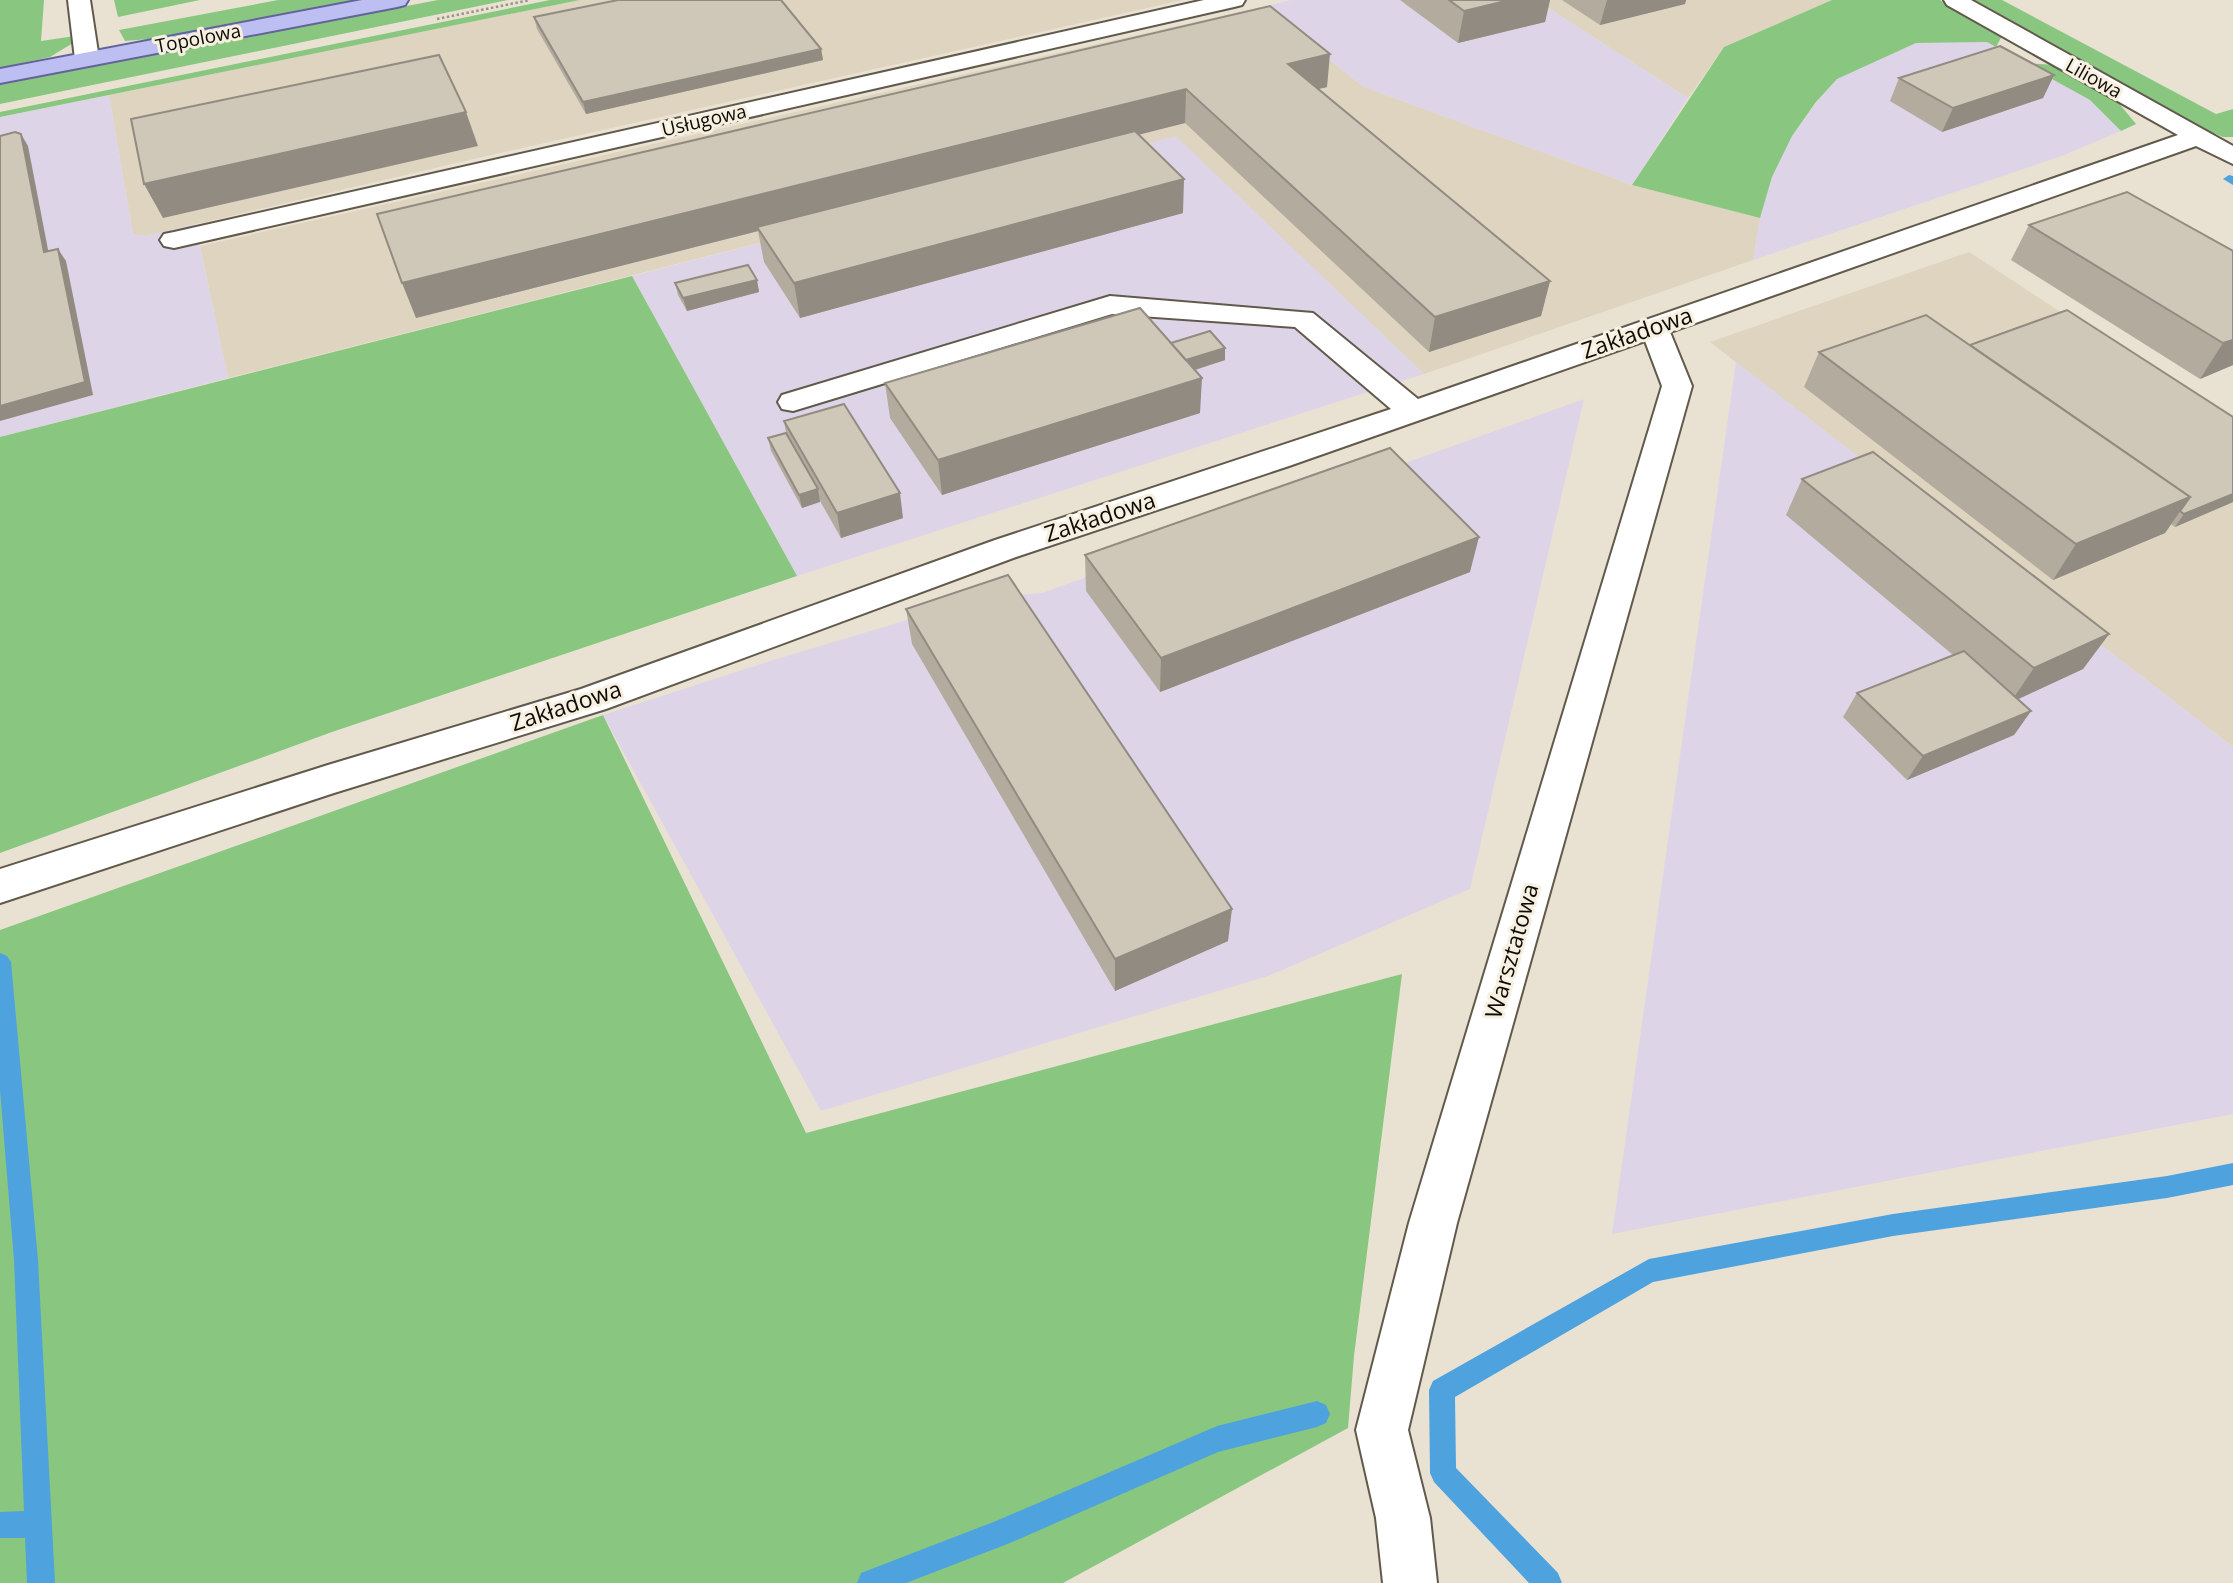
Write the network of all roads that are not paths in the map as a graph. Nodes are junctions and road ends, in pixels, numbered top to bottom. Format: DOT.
graph roads {
  1 [pos="79,0"];
  2 [pos="397,0"];
  3 [pos="1234,0"];
  4 [pos="1955,0"];
  5 [pos="87,59"];
  6 [pos="0,76"];
  7 [pos="2197,137"];
  8 [pos="2233,156"];
  9 [pos="174,240"];
  10 [pos="1654,327"];
  11 [pos="793,402"];
  12 [pos="1413,411"];
  13 [pos="0,886"];
  14 [pos="1410,1583"];
  1 -- 5 [label="street"];
  2 -- 5 [label="main road, Topolowa"];
  3 -- 9 [label="street, Usługowa"];
  4 -- 7 [label="street, Liliowa"];
  5 -- 6 [label="main road, Topolowa"];
  7 -- 8 [label="street, Liliowa"];
  7 -- 10 [label="street, Zakładowa"];
  10 -- 12 [label="street, Zakładowa"];
  10 -- 14 [label="street, Warsztatowa"];
  11 -- 12 [label="street"];
  12 -- 13 [label="street, Zakładowa"];
}
